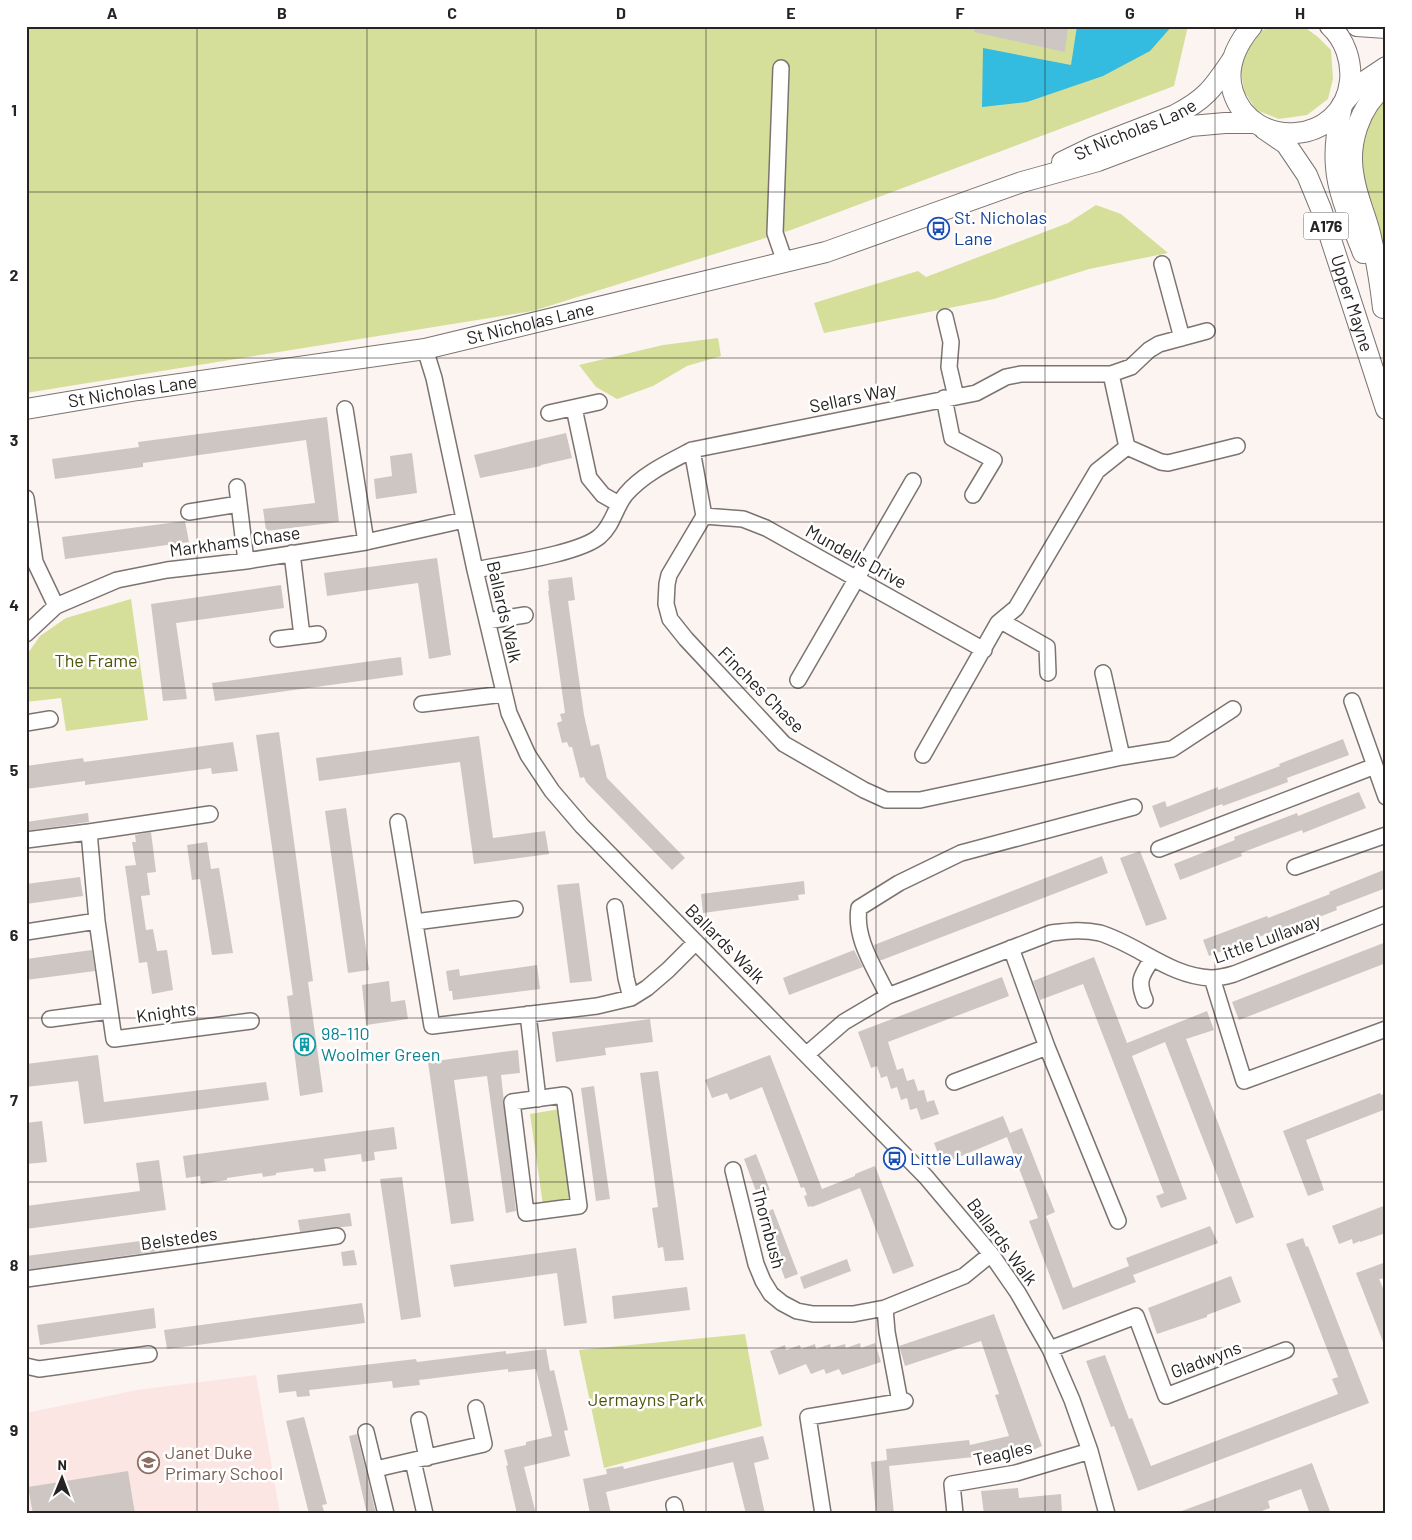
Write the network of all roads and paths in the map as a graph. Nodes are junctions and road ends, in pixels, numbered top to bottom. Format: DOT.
graph roads {
  1 [pos="1241,26"];
  2 [pos="1252,26"];
  3 [pos="1330,26"];
  4 [pos="1357,26"];
  5 [pos="1386,28"];
  6 [pos="1233,56"];
  7 [pos="780,68"];
  8 [pos="1386,68"];
  9 [pos="1386,85"];
  10 [pos="1343,104"];
  11 [pos="1259,126"];
  12 [pos="1022,182"];
  13 [pos="785,262"];
  14 [pos="1162,264"];
  15 [pos="1385,311"];
  16 [pos="945,318"];
  17 [pos="1207,331"];
  18 [pos="1182,338"];
  19 [pos="424,348"];
  20 [pos="1111,374"];
  21 [pos="950,398"];
  22 [pos="599,402"];
  23 [pos="345,408"];
  24 [pos="574,408"];
  25 [pos="26,409"];
  26 [pos="1386,409"];
  27 [pos="549,413"];
  28 [pos="1237,446"];
  29 [pos="1127,447"];
  30 [pos="692,450"];
  31 [pos="913,481"];
  32 [pos="237,487"];
  33 [pos="974,495"];
  34 [pos="26,498"];
  35 [pos="239,504"];
  36 [pos="619,504"];
  37 [pos="189,512"];
  38 [pos="704,516"];
  39 [pos="464,520"];
  40 [pos="366,542"];
  41 [pos="292,553"];
  42 [pos="246,561"];
  43 [pos="475,570"];
  44 [pos="858,579"];
  45 [pos="56,606"];
  46 [pos="525,615"];
  47 [pos="487,621"];
  48 [pos="1001,621"];
  49 [pos="26,634"];
  50 [pos="318,634"];
  51 [pos="302,636"];
  52 [pos="278,639"];
  53 [pos="984,650"];
  54 [pos="1103,672"];
  55 [pos="1048,674"];
  56 [pos="798,680"];
  57 [pos="504,694"];
  58 [pos="1352,701"];
  59 [pos="422,704"];
  60 [pos="1233,709"];
  61 [pos="50,719"];
  62 [pos="26,723"];
  63 [pos="923,755"];
  64 [pos="1122,757"];
  65 [pos="1375,766"];
  66 [pos="1386,797"];
  67 [pos="1134,807"];
  68 [pos="210,814"];
  69 [pos="398,822"];
  70 [pos="89,832"];
  71 [pos="1386,835"];
  72 [pos="26,840"];
  73 [pos="1159,849"];
  74 [pos="1295,868"];
  75 [pos="615,907"];
  76 [pos="515,908"];
  77 [pos="1386,914"];
  78 [pos="97,921"];
  79 [pos="415,922"];
  80 [pos="26,932"];
  81 [pos="696,942"];
  82 [pos="1011,948"];
  83 [pos="1152,959"];
  84 [pos="1212,978"];
  85 [pos="888,996"];
  86 [pos="631,998"];
  87 [pos="1145,1000"];
  88 [pos="110,1011"];
  89 [pos="528,1014"];
  90 [pos="50,1019"];
  91 [pos="250,1021"];
  92 [pos="1386,1029"];
  93 [pos="1047,1047"];
  94 [pos="807,1054"];
  95 [pos="954,1082"];
  96 [pos="538,1099"];
  97 [pos="733,1170"];
  98 [pos="1118,1221"];
  99 [pos="337,1236"];
  100 [pos="991,1254"];
  101 [pos="26,1279"];
  102 [pos="886,1308"];
  103 [pos="1050,1349"];
  104 [pos="1286,1350"];
  105 [pos="149,1354"];
  106 [pos="26,1366"];
  107 [pos="476,1408"];
  108 [pos="419,1420"];
  109 [pos="366,1432"];
  110 [pos="1090,1451"];
  111 [pos="420,1459"];
  112 [pos="376,1468"];
  113 [pos="386,1514"];
  114 [pos="425,1514"];
  115 [pos="823,1514"];
  116 [pos="955,1514"];
  117 [pos="1107,1514"];
  1 -- 6 [label="main road, A176"];
  2 -- 6 [label="main road, A176"];
  3 -- 10 [label="main road, A176"];
  4 -- 5 [label="main road"];
  6 -- 11 [label="main road, A176"];
  6 -- 12 [label="main road, St Nicholas Lane"];
  7 -- 13 [label="street"];
  8 -- 10 [label="main road, St Nicholas Lane"];
  9 -- 15 [label="main road"];
  10 -- 11 [label="main road, St Nicholas Lane"];
  10 -- 15 [label="main road, Upper Mayne / A176"];
  11 -- 12 [label="main road, St Nicholas Lane"];
  11 -- 26 [label="main road, Upper Mayne / A176"];
  12 -- 13 [label="main road, St Nicholas Lane"];
  13 -- 19 [label="main road, St Nicholas Lane"];
  14 -- 18 [label="street"];
  16 -- 21 [label="street"];
  17 -- 18 [label="street, Sellars Way"];
  18 -- 20 [label="street, Sellars Way"];
  19 -- 25 [label="main road, St Nicholas Lane"];
  19 -- 39 [label="street, Ballards Walk"];
  20 -- 21 [label="street, Sellars Way"];
  20 -- 29 [label="street"];
  21 -- 30 [label="street, Sellars Way"];
  21 -- 33 [label="street"];
  22 -- 24 [label="street"];
  23 -- 40 [label="street"];
  24 -- 27 [label="street"];
  24 -- 36 [label="street"];
  28 -- 29 [label="street"];
  29 -- 48 [label="street"];
  30 -- 36 [label="street, Sellars Way"];
  30 -- 38 [label="street"];
  31 -- 44 [label="street"];
  32 -- 35 [label="street"];
  34 -- 45 [label="street"];
  35 -- 37 [label="street"];
  35 -- 42 [label="street"];
  36 -- 43 [label="street, Sellars Way"];
  38 -- 44 [label="street, Mundells Drive"];
  38 -- 64 [label="street, Finches Chase"];
  39 -- 40 [label="street, Markhams Chase"];
  39 -- 43 [label="street, Ballards Walk"];
  40 -- 41 [label="street, Markhams Chase"];
  41 -- 42 [label="street, Markhams Chase"];
  41 -- 51 [label="street"];
  42 -- 45 [label="street, Markhams Chase"];
  43 -- 47 [label="street, Ballards Walk"];
  44 -- 53 [label="street, Mundells Drive"];
  44 -- 56 [label="street"];
  45 -- 49 [label="street, Markhams Chase"];
  46 -- 47 [label="street"];
  47 -- 57 [label="street, Ballards Walk"];
  48 -- 53 [label="street"];
  48 -- 55 [label="street"];
  50 -- 51 [label="street"];
  51 -- 52 [label="street"];
  53 -- 63 [label="street"];
  54 -- 64 [label="street"];
  57 -- 59 [label="street"];
  57 -- 81 [label="street, Ballards Walk"];
  58 -- 65 [label="street"];
  60 -- 64 [label="street, Finches Chase"];
  61 -- 62 [label="street"];
  65 -- 66 [label="street"];
  65 -- 73 [label="street"];
  67 -- 85 [label="street"];
  68 -- 70 [label="street"];
  69 -- 79 [label="street"];
  70 -- 72 [label="street"];
  70 -- 78 [label="street, Knights"];
  71 -- 74 [label="street"];
  75 -- 86 [label="street"];
  76 -- 79 [label="street"];
  77 -- 84 [label="street, Little Lullaway"];
  78 -- 80 [label="street"];
  78 -- 88 [label="street, Knights"];
  79 -- 89 [label="street"];
  81 -- 86 [label="street"];
  81 -- 94 [label="street, Ballards Walk"];
  82 -- 83 [label="street, Little Lullaway"];
  82 -- 85 [label="street, Little Lullaway"];
  82 -- 93 [label="street"];
  83 -- 84 [label="street, Little Lullaway"];
  83 -- 87 [label="street"];
  84 -- 92 [label="street"];
  85 -- 94 [label="street, Little Lullaway"];
  86 -- 89 [label="street"];
  88 -- 90 [label="street, Knights"];
  88 -- 91 [label="street, Knights"];
  89 -- 96 [label="street"];
  93 -- 95 [label="street"];
  93 -- 98 [label="street"];
  94 -- 100 [label="street, Ballards Walk"];
  96 -- 96 [label="street"];
  97 -- 102 [label="street, Thornbush"];
  99 -- 101 [label="street, Belstedes"];
  100 -- 102 [label="street, Thornbush"];
  100 -- 103 [label="street, Ballards Walk"];
  102 -- 115 [label="street"];
  103 -- 104 [label="street, Gladwyns"];
  103 -- 110 [label="street, Ballards Walk"];
  105 -- 106 [label="street"];
  107 -- 111 [label="street"];
  108 -- 111 [label="street"];
  109 -- 112 [label="street"];
  110 -- 116 [label="street, Teagles"];
  110 -- 117 [label="street, Ballards Walk"];
  111 -- 112 [label="street"];
  111 -- 114 [label="street"];
  112 -- 113 [label="street"];
}
